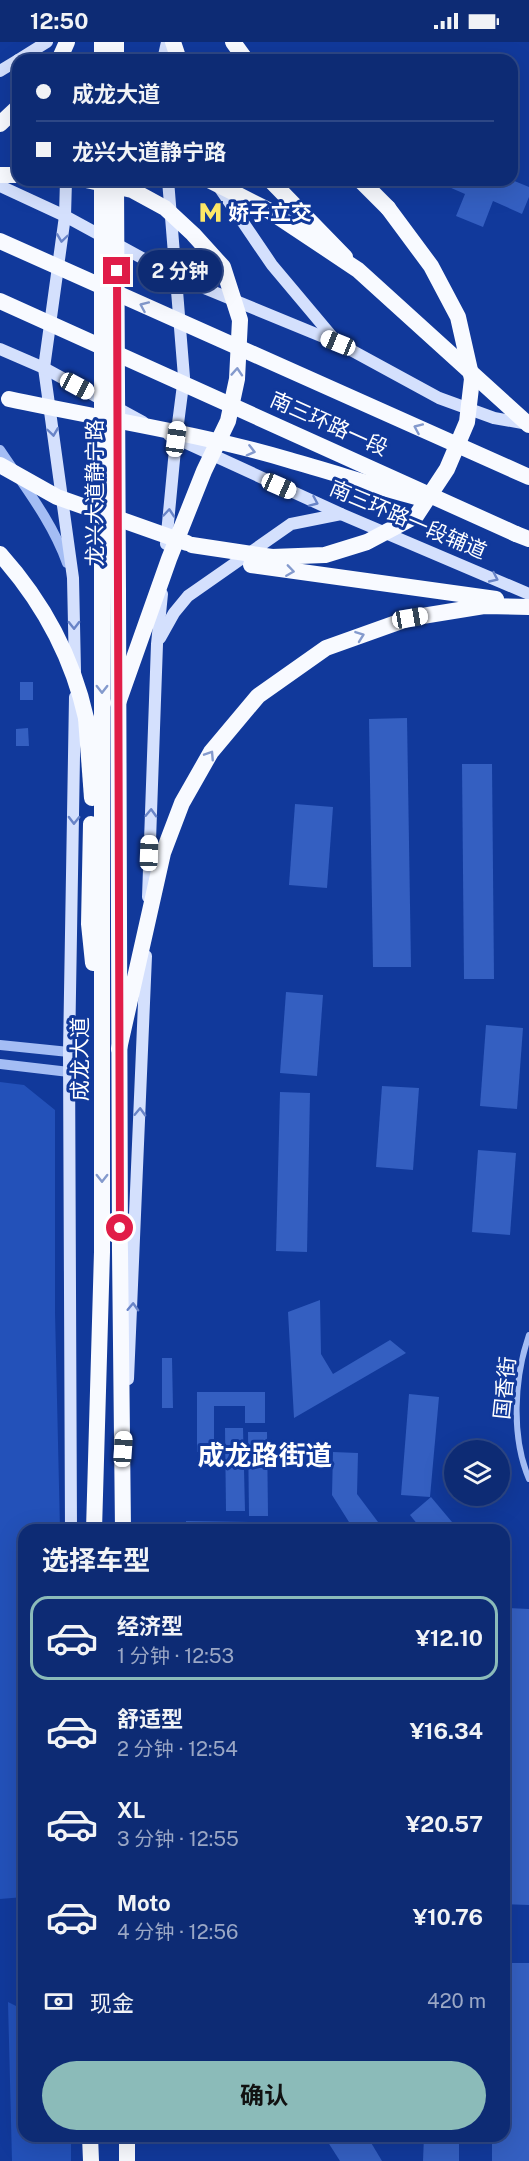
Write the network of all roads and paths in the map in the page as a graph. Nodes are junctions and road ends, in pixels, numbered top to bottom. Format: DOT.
graph roads {
  1 [pos="47,42"];
  2 [pos="28,54"];
  3 [pos="12,113"];
  4 [pos="0,124"];
  5 [pos="0,186"];
  6 [pos="66,186"];
  7 [pos="102,186"];
  8 [pos="114,186"];
  9 [pos="116,186"];
  10 [pos="168,186"];
  11 [pos="219,186"];
  12 [pos="220,186"];
  13 [pos="276,186"];
  14 [pos="366,186"];
  15 [pos="64,216"];
  16 [pos="0,242"];
  17 [pos="358,270"];
  18 [pos="175,276"];
  19 [pos="0,301"];
  20 [pos="338,343"];
  21 [pos="0,349"];
  22 [pos="44,368"];
  23 [pos="0,395"];
  24 [pos="529,425"];
  25 [pos="176,439"];
  26 [pos="0,450"];
  27 [pos="0,465"];
  28 [pos="529,477"];
  29 [pos="467,511"];
  30 [pos="341,514"];
  31 [pos="522,537"];
  32 [pos="192,546"];
  33 [pos="0,554"];
  34 [pos="73,578"];
  35 [pos="110,589"];
  36 [pos="529,594"];
  37 [pos="529,605"];
  38 [pos="157,644"];
  39 [pos="118,702"];
  40 [pos="0,1045"];
  41 [pos="119,1049"];
  42 [pos="69,1052"];
  43 [pos="102,1052"];
  44 [pos="0,1064"];
  45 [pos="69,1072"];
  46 [pos="529,1335"];
  47 [pos="123,1449"];
  48 [pos="529,1479"];
  49 [pos="71,1524"];
  50 [pos="94,1524"];
  51 [pos="123,1524"];
  52 [pos="90,2142"];
  53 [pos="127,2142"];
  54 [pos="91,2161"];
  55 [pos="127,2161"];
  1 -- 2 [label="main road"];
  3 -- 4 [label="highway, bridge"];
  5 -- 15 [label="main road"];
  6 -- 15 [label="main road"];
  7 -- 35 [label="highway, 龙兴大道静宁路, bridge"];
  39 -- 8 [label="highway, one-way, bridge"];
  9 -- 35 [label="highway, 龙兴大道静宁路, bridge"];
  10 -- 18 [label="main road"];
  11 -- 20 [label="main road"];
  12 -- 17 [label="highway, bridge"];
  13 -- 17 [label="highway, bridge"];
  14 -- 32 [label="highway, bridge"];
  15 -- 18 [label="main road"];
  15 -- 22 [label="main road, one-way"];
  28 -- 16 [label="highway, 南三环路一段, one-way, bridge"];
  17 -- 24 [label="highway, bridge"];
  18 -- 20 [label="main road"];
  18 -- 25 [label="main road"];
  19 -- 29 [label="highway, 南三环路一段, bridge"];
  20 -- 24 [label="main road"];
  21 -- 22 [label="main road, 南三环路一段辅道"];
  22 -- 25 [label="main road, 南三环路一段辅道"];
  22 -- 34 [label="main road, one-way"];
  23 -- 29 [label="highway, one-way, bridge"];
  25 -- 30 [label="main road, 南三环路一段辅道, one-way"];
  38 -- 25 [label="main road, one-way"];
  26 -- 34 [label="street"];
  27 -- 32 [label="highway, bridge"];
  29 -- 31 [label="highway, 南三环路一段, bridge"];
  30 -- 36 [label="main road, 南三环路一段辅道, one-way"];
  30 -- 38 [label="main road"];
  32 -- 37 [label="highway, one-way, bridge"];
  33 -- 43 [label="highway, bridge"];
  34 -- 42 [label="main road, one-way"];
  35 -- 39 [label="highway, 成龙大道, bridge"];
  35 -- 43 [label="highway, 成龙大道, one-way"];
  41 -- 37 [label="highway, one-way, bridge"];
  47 -- 38 [label="main road, one-way"];
  39 -- 41 [label="highway, 成龙大道, bridge"];
  40 -- 42 [label="street"];
  41 -- 47 [label="highway, 成龙大道"];
  42 -- 45 [label="main road"];
  43 -- 50 [label="highway, 成龙大道, one-way"];
  44 -- 45 [label="street"];
  45 -- 49 [label="main road"];
  46 -- 48 [label="street, 国香街"];
  47 -- 51 [label="highway, 成龙大道"];
  52 -- 54 [label="highway"];
  53 -- 55 [label="highway"];
}
